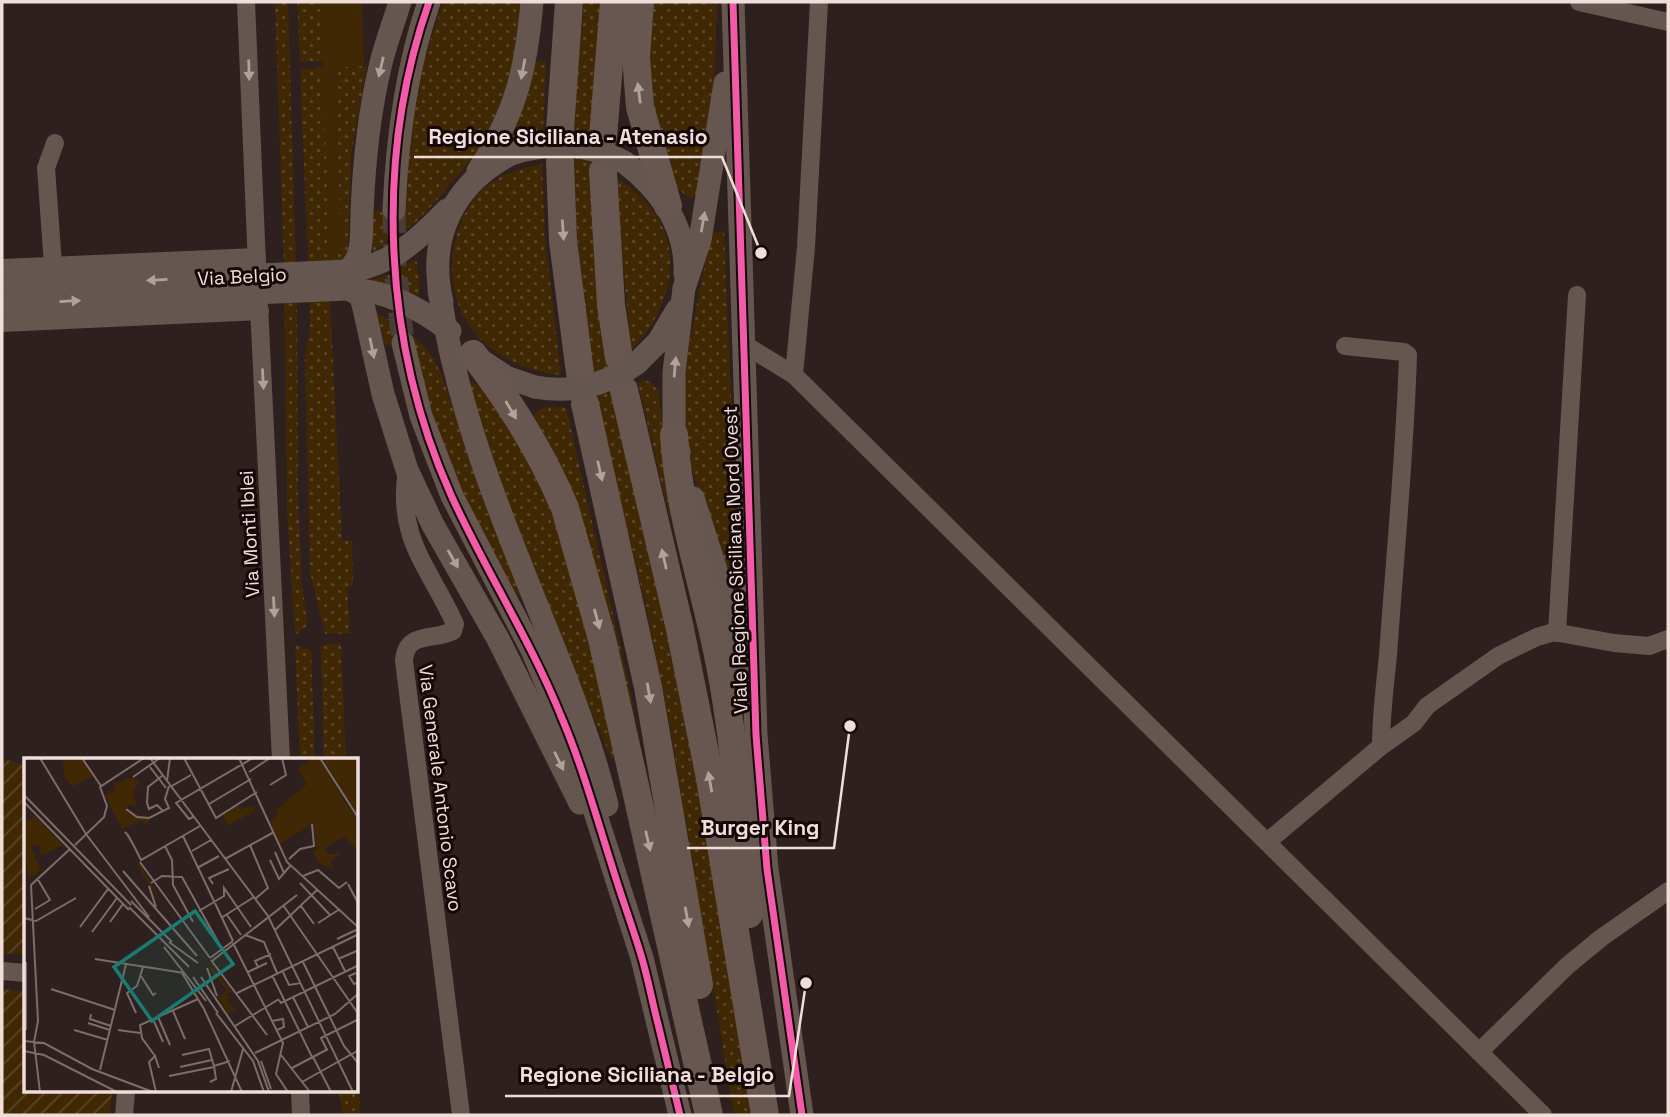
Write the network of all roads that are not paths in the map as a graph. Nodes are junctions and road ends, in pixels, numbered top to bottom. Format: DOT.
graph roads {
  1 [pos="246,2"];
  2 [pos="400,2"];
  3 [pos="429,2"];
  4 [pos="532,2"];
  5 [pos="569,2"];
  6 [pos="614,2"];
  7 [pos="640,2"];
  8 [pos="819,2"];
  9 [pos="1579,2"];
  10 [pos="733,3"];
  11 [pos="1647,9"];
  12 [pos="1668,22"];
  13 [pos="560,130"];
  14 [pos="603,137"];
  15 [pos="55,143"];
  16 [pos="560,162"];
  17 [pos="613,167"];
  18 [pos="463,192"];
  19 [pos="668,206"];
  20 [pos="394,210"];
  21 [pos="53,265"];
  22 [pos="2,268"];
  23 [pos="348,280"];
  24 [pos="2,287"];
  25 [pos="684,288"];
  26 [pos="1577,295"];
  27 [pos="2,304"];
  28 [pos="260,309"];
  29 [pos="2,324"];
  30 [pos="459,340"];
  31 [pos="403,343"];
  32 [pos="744,345"];
  33 [pos="1345,346"];
  34 [pos="628,360"];
  35 [pos="580,373"];
  36 [pos="794,375"];
  37 [pos="624,390"];
  38 [pos="585,404"];
  39 [pos="674,435"];
  40 [pos="407,470"];
  41 [pos="1557,633"];
  42 [pos="1668,639"];
  43 [pos="756,735"];
  44 [pos="1381,746"];
  45 [pos="281,758"];
  46 [pos="1267,842"];
  47 [pos="612,868"];
  48 [pos="1668,891"];
  49 [pos="642,958"];
  50 [pos="2,971"];
  51 [pos="24,973"];
  52 [pos="663,1044"];
  53 [pos="1479,1052"];
  54 [pos="126,1092"];
  55 [pos="300,1092"];
  56 [pos="124,1115"];
  57 [pos="301,1115"];
  58 [pos="461,1115"];
  59 [pos="669,1115"];
  60 [pos="680,1115"];
  61 [pos="709,1115"];
  62 [pos="720,1115"];
  63 [pos="765,1115"];
  64 [pos="771,1115"];
  65 [pos="802,1115"];
  66 [pos="1543,1115"];
  1 -- 21 [label="street, Via Belgio, one-way"];
  2 -- 23 [label="street, one-way"];
  3 -- 20 [label="street"];
  4 -- 18 [label="street, one-way"];
  5 -- 13 [label="main road"];
  6 -- 14 [label="main road"];
  19 -- 7 [label="main road, one-way"];
  8 -- 36 [label="street"];
  9 -- 11 [label="street"];
  25 -- 10 [label="street, one-way"];
  10 -- 32 [label="street, Viale Regione Siciliana Nord Ovest"];
  11 -- 12 [label="street"];
  15 -- 21 [label="street"];
  16 -- 35 [label="main road, one-way"];
  17 -- 18 [label="street, bridge"];
  17 -- 19 [label="street"];
  17 -- 34 [label="main road"];
  18 -- 23 [label="street, Via Belgio"];
  18 -- 30 [label="street"];
  19 -- 25 [label="street"];
  21 -- 22 [label="street, Via Belgio"];
  23 -- 24 [label="street, Via Belgio, one-way, bridge"];
  27 -- 23 [label="street, Via Belgio, one-way, bridge"];
  23 -- 30 [label="street, Via Belgio"];
  23 -- 40 [label="street, one-way"];
  25 -- 34 [label="street"];
  39 -- 25 [label="street, one-way"];
  26 -- 41 [label="street"];
  28 -- 29 [label="street, Via Belgio"];
  28 -- 45 [label="street, Via Monti Iblei, one-way"];
  30 -- 34 [label="street, bridge"];
  30 -- 49 [label="street"];
  30 -- 61 [label="main road, one-way"];
  31 -- 47 [label="street"];
  32 -- 36 [label="street"];
  32 -- 43 [label="street, Viale Regione Siciliana Nord Ovest"];
  33 -- 44 [label="street"];
  36 -- 46 [label="street"];
  63 -- 37 [label="main road, one-way"];
  38 -- 62 [label="main road, one-way"];
  39 -- 43 [label="street"];
  39 -- 64 [label="main road"];
  40 -- 47 [label="street, one-way"];
  40 -- 58 [label="street, Via Generale Antonio Scavo"];
  41 -- 42 [label="street"];
  41 -- 44 [label="street"];
  43 -- 65 [label="street, Viale Regione Siciliana Nord Ovest"];
  44 -- 46 [label="street"];
  46 -- 53 [label="street"];
  47 -- 49 [label="street"];
  48 -- 53 [label="street"];
  49 -- 52 [label="street"];
  50 -- 51 [label="street"];
  52 -- 59 [label="street"];
  52 -- 60 [label="street"];
  53 -- 66 [label="street"];
  54 -- 56 [label="street"];
  55 -- 57 [label="street"];
}
